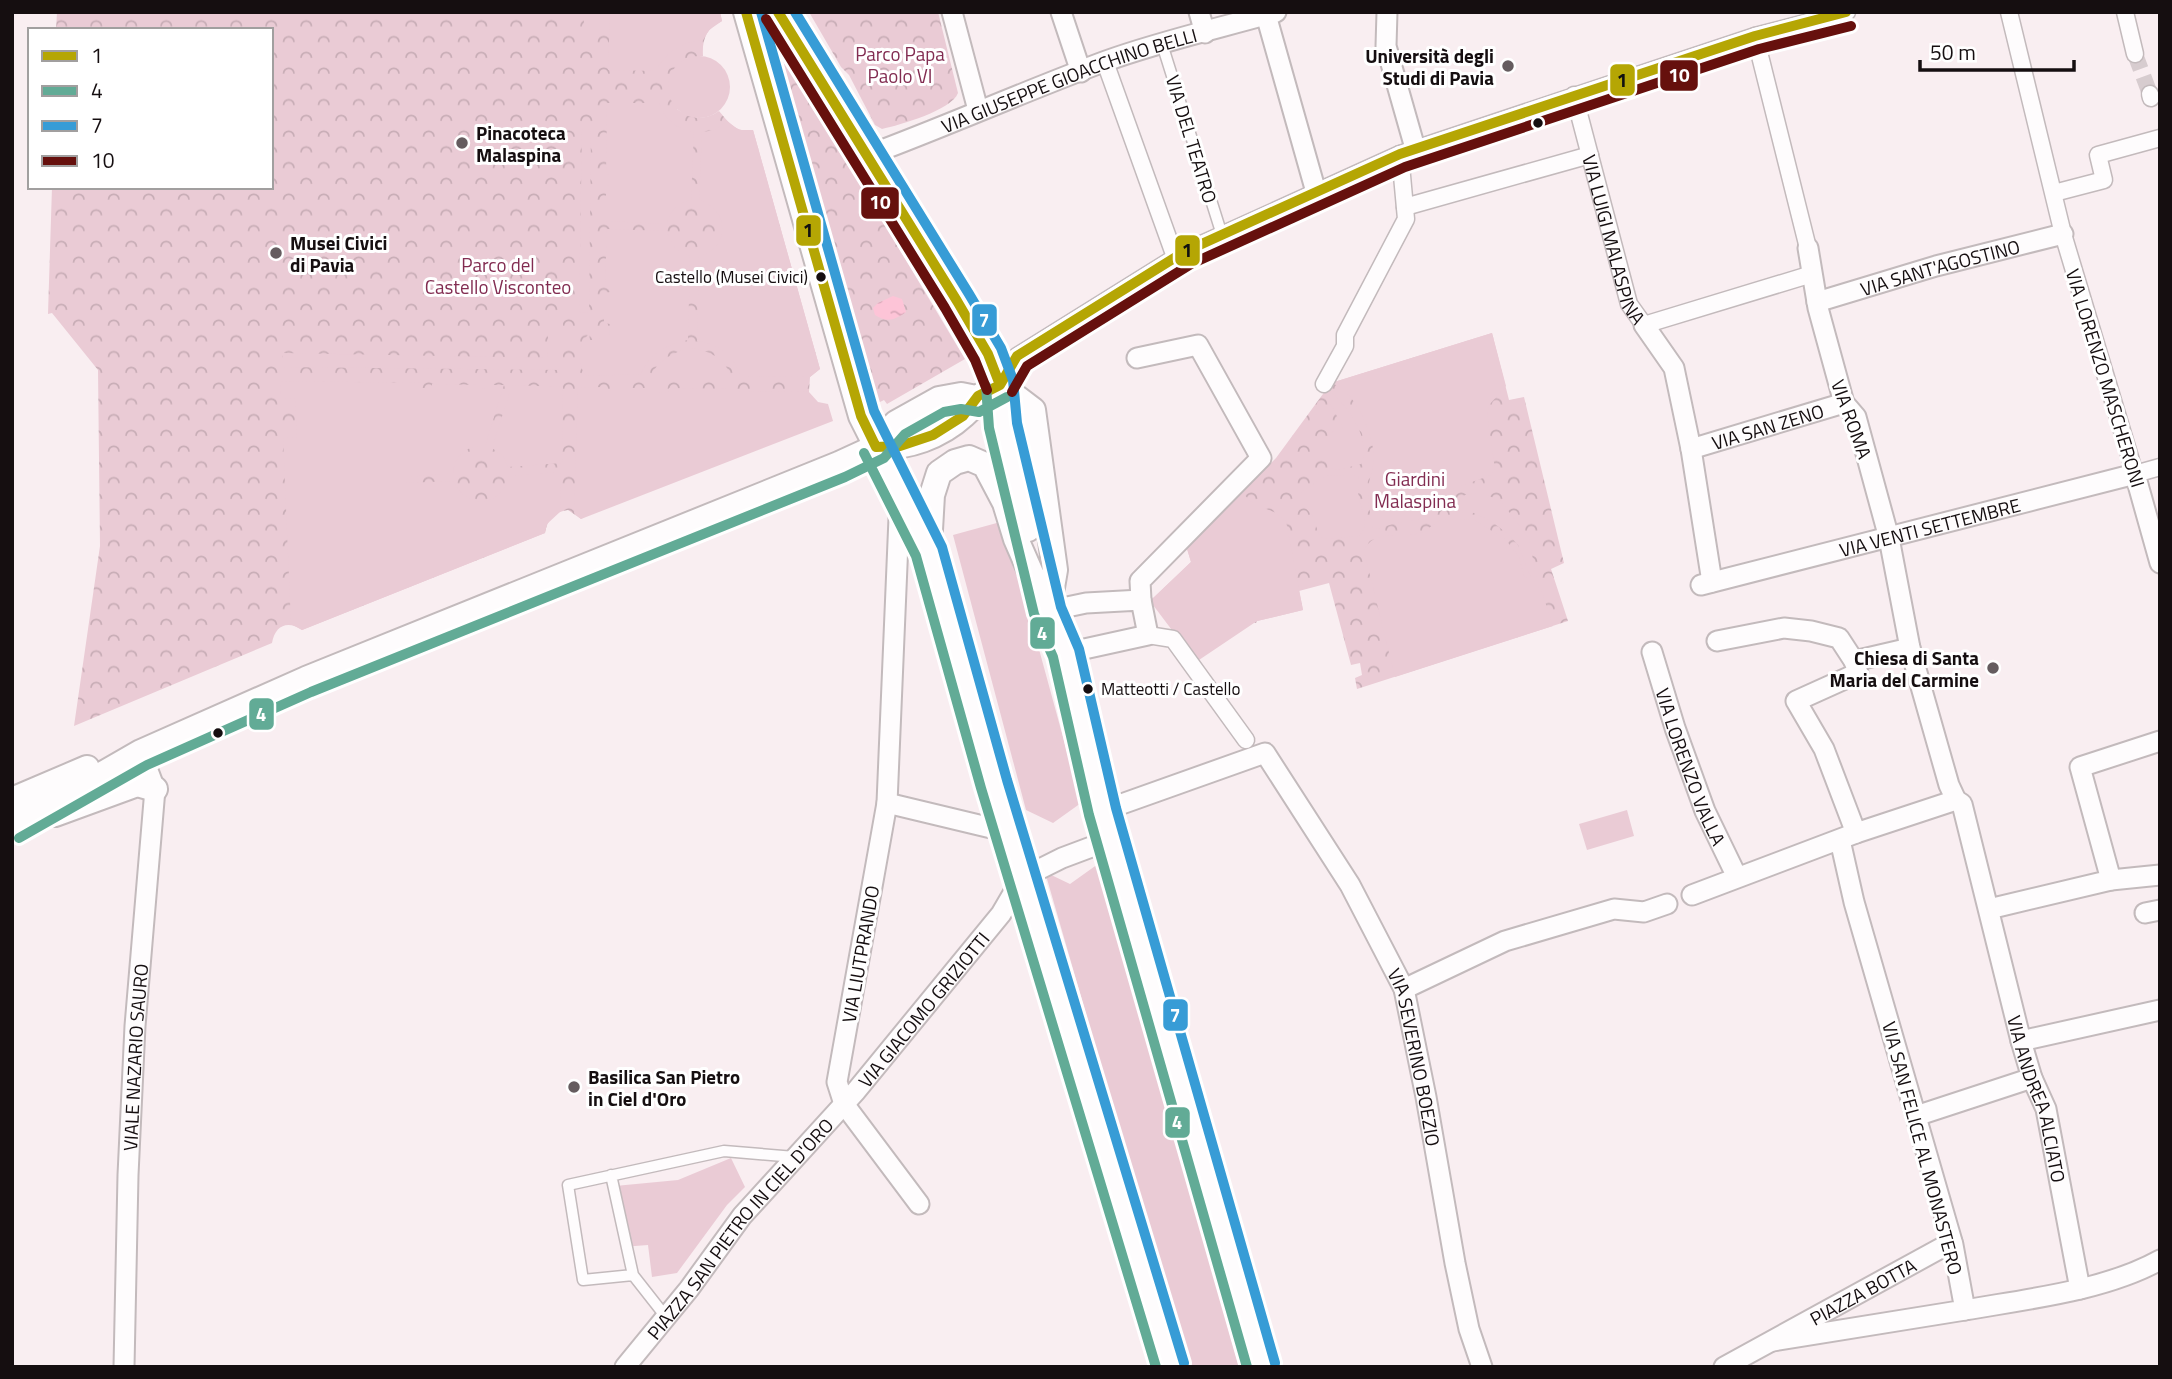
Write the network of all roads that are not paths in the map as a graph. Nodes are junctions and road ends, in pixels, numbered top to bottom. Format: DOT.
graph roads {
  1 [pos="746,12"];
  2 [pos="778,12"];
  3 [pos="952,12"];
  4 [pos="1061,12"];
  5 [pos="1199,12"];
  6 [pos="1387,12"];
  7 [pos="1847,12"];
  8 [pos="2009,12"];
  9 [pos="2125,12"];
  10 [pos="1271,14"];
  11 [pos="1205,33"];
  12 [pos="793,35"];
  13 [pos="1755,36"];
  14 [pos="1162,44"];
  15 [pos="755,46"];
  16 [pos="2135,54"];
  17 [pos="1105,62"];
  18 [pos="1081,72"];
  19 [pos="1574,95"];
  20 [pos="978,110"];
  21 [pos="2160,138"];
  22 [pos="1407,151"];
  23 [pos="1590,155"];
  24 [pos="866,156"];
  25 [pos="1316,192"];
  26 [pos="2054,193"];
  27 [pos="1405,207"];
  28 [pos="2063,233"];
  29 [pos="1222,235"];
  30 [pos="1808,248"];
  31 [pos="1175,257"];
  32 [pos="1812,274"];
  33 [pos="1817,302"];
  34 [pos="1644,325"];
  35 [pos="1137,358"];
  36 [pos="1324,384"];
  37 [pos="1000,385"];
  38 [pos="1844,403"];
  39 [pos="876,447"];
  40 [pos="1690,449"];
  41 [pos="2160,467"];
  42 [pos="2135,474"];
  43 [pos="900,492"];
  44 [pos="1889,538"];
  45 [pos="929,551"];
  46 [pos="2160,563"];
  47 [pos="1706,583"];
  48 [pos="1141,600"];
  49 [pos="1048,611"];
  50 [pos="1148,635"];
  51 [pos="1717,641"];
  52 [pos="1910,648"];
  53 [pos="1652,652"];
  54 [pos="1066,653"];
  55 [pos="1854,661"];
  56 [pos="1246,740"];
  57 [pos="2160,741"];
  58 [pos="141,752"];
  59 [pos="155,789"];
  60 [pos="1956,800"];
  61 [pos="887,803"];
  62 [pos="19,805"];
  63 [pos="1102,811"];
  64 [pos="1008,832"];
  65 [pos="1848,837"];
  66 [pos="1110,840"];
  67 [pos="2160,875"];
  68 [pos="1737,877"];
  69 [pos="1022,878"];
  70 [pos="2111,880"];
  71 [pos="1692,895"];
  72 [pos="1667,904"];
  73 [pos="1989,909"];
  74 [pos="1404,989"];
  75 [pos="2160,1010"];
  76 [pos="2021,1041"];
  77 [pos="2032,1078"];
  78 [pos="844,1104"];
  79 [pos="1916,1116"];
  80 [pos="796,1157"];
  81 [pos="611,1175"];
  82 [pos="919,1204"];
  83 [pos="1952,1242"];
  84 [pos="2160,1260"];
  85 [pos="633,1275"];
  86 [pos="2080,1289"];
  87 [pos="1965,1310"];
  88 [pos="666,1317"];
  89 [pos="1773,1341"];
  90 [pos="633,1363"];
  91 [pos="124,1367"];
  92 [pos="1171,1367"];
  93 [pos="1262,1367"];
  94 [pos="1482,1367"];
  95 [pos="1724,1367"];
  1 -- 15 [label="street"];
  2 -- 12 [label="street"];
  3 -- 20 [label="street"];
  4 -- 18 [label="street"];
  5 -- 11 [label="street"];
  6 -- 22 [label="street"];
  7 -- 13 [label="street"];
  8 -- 26 [label="street, VIA LORENZO MASCHERONI"];
  9 -- 16 [label="street"];
  10 -- 11 [label="street, VIA GIUSEPPE GIOACCHINO BELLI"];
  10 -- 25 [label="street"];
  11 -- 14 [label="street, VIA GIUSEPPE GIOACCHINO BELLI"];
  12 -- 15 [label="street"];
  12 -- 24 [label="street"];
  13 -- 19 [label="street"];
  13 -- 30 [label="street, VIA ROMA"];
  14 -- 17 [label="street, VIA GIUSEPPE GIOACCHINO BELLI"];
  14 -- 29 [label="lane, VIA DEL TEATRO"];
  15 -- 39 [label="street"];
  17 -- 18 [label="street, VIA GIUSEPPE GIOACCHINO BELLI"];
  17 -- 31 [label="street"];
  18 -- 20 [label="street, VIA GIUSEPPE GIOACCHINO BELLI"];
  19 -- 22 [label="street"];
  19 -- 23 [label="street, VIA LUIGI MALASPINA"];
  20 -- 24 [label="street, VIA GIUSEPPE GIOACCHINO BELLI"];
  21 -- 26 [label="street"];
  22 -- 25 [label="street"];
  22 -- 27 [label="street"];
  23 -- 27 [label="street"];
  23 -- 34 [label="street, VIA LUIGI MALASPINA"];
  24 -- 37 [label="street"];
  25 -- 29 [label="street"];
  26 -- 28 [label="street, VIA LORENZO MASCHERONI"];
  27 -- 36 [label="street"];
  28 -- 33 [label="street, VIA SANT'AGOSTINO"];
  28 -- 42 [label="street, VIA LORENZO MASCHERONI"];
  29 -- 31 [label="street"];
  30 -- 32 [label="street, VIA ROMA"];
  31 -- 37 [label="street"];
  32 -- 33 [label="street, VIA ROMA"];
  32 -- 34 [label="street"];
  33 -- 38 [label="street, VIA ROMA"];
  34 -- 40 [label="street, VIA LUIGI MALASPINA"];
  35 -- 48 [label="street"];
  37 -- 39 [label="street"];
  37 -- 49 [label="street"];
  38 -- 40 [label="street, VIA SAN ZENO"];
  38 -- 44 [label="street, VIA ROMA"];
  39 -- 43 [label="street"];
  39 -- 58 [label="street"];
  40 -- 47 [label="street, VIA LUIGI MALASPINA"];
  41 -- 42 [label="street, VIA VENTI SETTEMBRE"];
  42 -- 44 [label="street, VIA VENTI SETTEMBRE"];
  42 -- 46 [label="street, VIA LORENZO MASCHERONI"];
  43 -- 45 [label="street"];
  43 -- 61 [label="street, VIA LIUTPRANDO"];
  44 -- 47 [label="street, VIA VENTI SETTEMBRE"];
  44 -- 52 [label="street, VIA ROMA"];
  45 -- 49 [label="street"];
  45 -- 64 [label="street"];
  48 -- 49 [label="street"];
  48 -- 50 [label="street"];
  49 -- 54 [label="street"];
  50 -- 54 [label="street"];
  50 -- 56 [label="street"];
  51 -- 55 [label="street"];
  52 -- 55 [label="street"];
  52 -- 60 [label="street, VIA ROMA"];
  53 -- 68 [label="street, VIA LORENZO VALLA"];
  54 -- 63 [label="street"];
  55 -- 65 [label="street, VIA SAN FELICE AL MONASTERO"];
  57 -- 70 [label="street"];
  58 -- 59 [label="street, VIALE NAZARIO SAURO"];
  58 -- 62 [label="street"];
  59 -- 62 [label="street"];
  59 -- 91 [label="street, VIALE NAZARIO SAURO"];
  60 -- 65 [label="street"];
  60 -- 73 [label="street, VIA ANDREA ALCIATO"];
  61 -- 64 [label="street"];
  61 -- 78 [label="street, VIA LIUTPRANDO"];
  63 -- 66 [label="street"];
  63 -- 74 [label="street, VIA SEVERINO BOEZIO"];
  64 -- 69 [label="street"];
  65 -- 68 [label="street"];
  65 -- 79 [label="street, VIA SAN FELICE AL MONASTERO"];
  66 -- 69 [label="street"];
  66 -- 93 [label="street"];
  67 -- 70 [label="street"];
  68 -- 71 [label="street"];
  69 -- 78 [label="street, VIA GIACOMO GRIZIOTTI"];
  69 -- 92 [label="street"];
  70 -- 73 [label="street"];
  72 -- 74 [label="street"];
  73 -- 76 [label="street, VIA ANDREA ALCIATO"];
  74 -- 94 [label="street, VIA SEVERINO BOEZIO"];
  75 -- 76 [label="street"];
  76 -- 77 [label="street, VIA ANDREA ALCIATO"];
  77 -- 79 [label="street"];
  77 -- 86 [label="street, VIA ANDREA ALCIATO"];
  78 -- 80 [label="street, PIAZZA SAN PIETRO IN CIEL D'ORO"];
  78 -- 82 [label="street"];
  79 -- 83 [label="street, VIA SAN FELICE AL MONASTERO"];
  80 -- 81 [label="lane"];
  80 -- 88 [label="street, PIAZZA SAN PIETRO IN CIEL D'ORO"];
  81 -- 85 [label="lane"];
  81 -- 85 [label="lane"];
  83 -- 87 [label="street, VIA SAN FELICE AL MONASTERO"];
  83 -- 89 [label="street, PIAZZA BOTTA"];
  84 -- 86 [label="street"];
  85 -- 88 [label="lane"];
  86 -- 87 [label="street"];
  87 -- 89 [label="street"];
  88 -- 90 [label="street, PIAZZA SAN PIETRO IN CIEL D'ORO"];
  89 -- 95 [label="street, PIAZZA BOTTA"];
}
